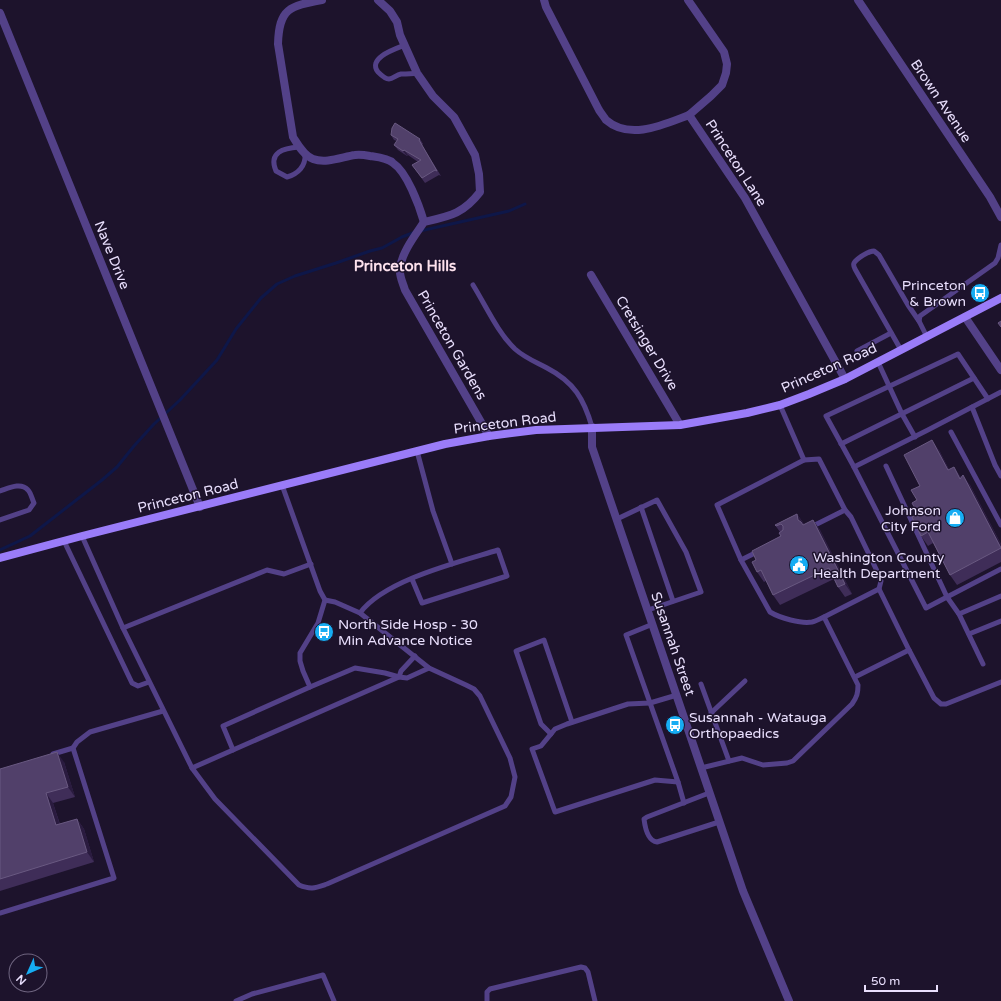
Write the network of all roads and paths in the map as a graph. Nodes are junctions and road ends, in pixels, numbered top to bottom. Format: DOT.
graph roads {
  1 [pos="322,0"];
  2 [pos="378,0"];
  3 [pos="544,0"];
  4 [pos="688,0"];
  5 [pos="858,0"];
  6 [pos="0,13"];
  7 [pos="404,45"];
  8 [pos="417,73"];
  9 [pos="689,115"];
  10 [pos="299,147"];
  11 [pos="305,154"];
  12 [pos="1001,217"];
  13 [pos="424,222"];
  14 [pos="1001,245"];
  15 [pos="591,275"];
  16 [pos="473,285"];
  17 [pos="1001,298"];
  18 [pos="965,317"];
  19 [pos="919,321"];
  20 [pos="891,332"];
  21 [pos="927,337"];
  22 [pos="901,350"];
  23 [pos="857,351"];
  24 [pos="878,362"];
  25 [pos="1001,370"];
  26 [pos="845,378"];
  27 [pos="974,378"];
  28 [pos="888,387"];
  29 [pos="1001,392"];
  30 [pos="988,399"];
  31 [pos="780,405"];
  32 [pos="972,407"];
  33 [pos="902,414"];
  34 [pos="680,425"];
  35 [pos="592,428"];
  36 [pos="951,432"];
  37 [pos="489,436"];
  38 [pos="915,437"];
  39 [pos="841,444"];
  40 [pos="416,451"];
  41 [pos="804,460"];
  42 [pos="886,466"];
  43 [pos="854,467"];
  44 [pos="1001,476"];
  45 [pos="282,485"];
  46 [pos="0,491"];
  47 [pos="200,506"];
  48 [pos="641,507"];
  49 [pos="845,510"];
  50 [pos="617,519"];
  51 [pos="0,520"];
  52 [pos="1001,525"];
  53 [pos="808,528"];
  54 [pos="82,536"];
  55 [pos="64,541"];
  56 [pos="767,547"];
  57 [pos="0,558"];
  58 [pos="741,560"];
  59 [pos="311,564"];
  60 [pos="452,564"];
  61 [pos="1001,569"];
  62 [pos="412,579"];
  63 [pos="879,589"];
  64 [pos="1001,596"];
  65 [pos="947,598"];
  66 [pos="324,600"];
  67 [pos="673,601"];
  68 [pos="648,610"];
  69 [pos="360,613"];
  70 [pos="959,614"];
  71 [pos="824,617"];
  72 [pos="1001,621"];
  73 [pos="653,624"];
  74 [pos="123,628"];
  75 [pos="969,634"];
  76 [pos="909,650"];
  77 [pos="415,656"];
  78 [pos="983,664"];
  79 [pos="429,668"];
  80 [pos="399,677"];
  81 [pos="854,677"];
  82 [pos="744,681"];
  83 [pos="149,682"];
  84 [pos="1001,682"];
  85 [pos="701,684"];
  86 [pos="310,687"];
  87 [pos="677,695"];
  88 [pos="650,703"];
  89 [pos="163,711"];
  90 [pos="712,713"];
  91 [pos="572,722"];
  92 [pos="551,734"];
  93 [pos="73,748"];
  94 [pos="233,750"];
  95 [pos="44,757"];
  96 [pos="729,761"];
  97 [pos="192,768"];
  98 [pos="701,768"];
  99 [pos="678,782"];
  100 [pos="710,793"];
  101 [pos="684,803"];
  102 [pos="720,822"];
  103 [pos="0,912"];
  104 [pos="236,1001"];
  105 [pos="334,1001"];
  106 [pos="487,1001"];
  107 [pos="595,1001"];
  108 [pos="789,1001"];
  1 -- 10 [label="street"];
  2 -- 7 [label="street"];
  3 -- 9 [label="street, Princeton Lane"];
  4 -- 9 [label="street"];
  5 -- 12 [label="street, Brown Avenue"];
  6 -- 47 [label="street, Nave Drive"];
  7 -- 8 [label="street"];
  7 -- 8 [label="lane"];
  8 -- 13 [label="street"];
  9 -- 26 [label="street, Princeton Lane"];
  10 -- 11 [label="street"];
  10 -- 11 [label="lane"];
  11 -- 13 [label="street"];
  13 -- 37 [label="street, Princeton Gardens"];
  14 -- 19 [label="lane"];
  15 -- 34 [label="street, Cretsinger Drive"];
  16 -- 35 [label="lane"];
  17 -- 18 [label="street, Princeton Road"];
  18 -- 21 [label="street, Princeton Road"];
  18 -- 25 [label="street"];
  19 -- 20 [label="lane"];
  19 -- 21 [label="lane"];
  20 -- 22 [label="lane"];
  20 -- 23 [label="lane"];
  21 -- 22 [label="street, Princeton Road"];
  22 -- 24 [label="street, Princeton Road"];
  24 -- 26 [label="street, Princeton Road"];
  24 -- 28 [label="lane"];
  26 -- 31 [label="street, Princeton Road"];
  27 -- 28 [label="lane"];
  27 -- 30 [label="lane"];
  27 -- 33 [label="lane"];
  28 -- 33 [label="lane"];
  28 -- 39 [label="lane"];
  29 -- 30 [label="lane"];
  30 -- 32 [label="lane"];
  31 -- 34 [label="street, Princeton Road"];
  31 -- 41 [label="lane"];
  32 -- 38 [label="lane"];
  32 -- 44 [label="lane"];
  33 -- 38 [label="lane"];
  33 -- 39 [label="lane"];
  34 -- 35 [label="street, Princeton Road"];
  35 -- 37 [label="street, Princeton Road"];
  35 -- 50 [label="street, Susannah Street"];
  36 -- 52 [label="lane"];
  37 -- 40 [label="street, Princeton Road"];
  38 -- 43 [label="lane"];
  39 -- 43 [label="lane"];
  40 -- 45 [label="street, Princeton Road"];
  40 -- 60 [label="lane"];
  41 -- 49 [label="lane"];
  41 -- 58 [label="lane"];
  42 -- 65 [label="lane"];
  43 -- 65 [label="lane"];
  45 -- 47 [label="street, Princeton Road"];
  45 -- 59 [label="lane"];
  46 -- 51 [label="lane"];
  47 -- 54 [label="street, Princeton Road"];
  48 -- 50 [label="lane"];
  48 -- 67 [label="lane"];
  48 -- 67 [label="lane"];
  49 -- 53 [label="lane"];
  49 -- 63 [label="lane"];
  50 -- 68 [label="street, Susannah Street"];
  54 -- 55 [label="street, Princeton Road"];
  54 -- 74 [label="lane"];
  55 -- 57 [label="street, Princeton Road"];
  55 -- 83 [label="lane"];
  56 -- 58 [label="lane"];
  58 -- 71 [label="lane"];
  59 -- 66 [label="lane"];
  59 -- 74 [label="lane"];
  60 -- 62 [label="lane"];
  60 -- 62 [label="lane"];
  61 -- 65 [label="lane"];
  62 -- 69 [label="lane"];
  63 -- 71 [label="lane"];
  63 -- 76 [label="lane"];
  64 -- 70 [label="lane"];
  65 -- 70 [label="lane"];
  66 -- 69 [label="lane"];
  66 -- 86 [label="lane"];
  67 -- 68 [label="lane"];
  68 -- 73 [label="street, Susannah Street"];
  69 -- 77 [label="lane"];
  70 -- 75 [label="lane"];
  71 -- 81 [label="lane"];
  72 -- 75 [label="lane"];
  73 -- 87 [label="street, Susannah Street"];
  73 -- 88 [label="lane"];
  74 -- 83 [label="lane"];
  75 -- 78 [label="lane"];
  76 -- 81 [label="lane"];
  76 -- 84 [label="lane"];
  77 -- 79 [label="lane"];
  77 -- 80 [label="lane"];
  79 -- 80 [label="lane"];
  79 -- 97 [label="lane"];
  80 -- 86 [label="lane"];
  80 -- 94 [label="lane"];
  81 -- 96 [label="lane"];
  82 -- 90 [label="lane"];
  83 -- 89 [label="lane"];
  85 -- 90 [label="lane"];
  86 -- 94 [label="lane"];
  87 -- 88 [label="lane"];
  87 -- 98 [label="street, Susannah Street"];
  88 -- 91 [label="lane"];
  88 -- 99 [label="lane"];
  89 -- 93 [label="lane"];
  89 -- 97 [label="lane"];
  90 -- 96 [label="lane"];
  91 -- 92 [label="lane"];
  91 -- 92 [label="lane"];
  92 -- 99 [label="lane"];
  93 -- 95 [label="lane"];
  93 -- 103 [label="lane"];
  94 -- 97 [label="lane"];
  96 -- 98 [label="lane"];
  98 -- 100 [label="street, Susannah Street"];
  99 -- 101 [label="lane"];
  100 -- 101 [label="lane"];
  100 -- 102 [label="street, Susannah Street"];
  101 -- 102 [label="lane"];
  102 -- 108 [label="street, Susannah Street"];
  104 -- 105 [label="lane"];
  106 -- 107 [label="lane"];
}
